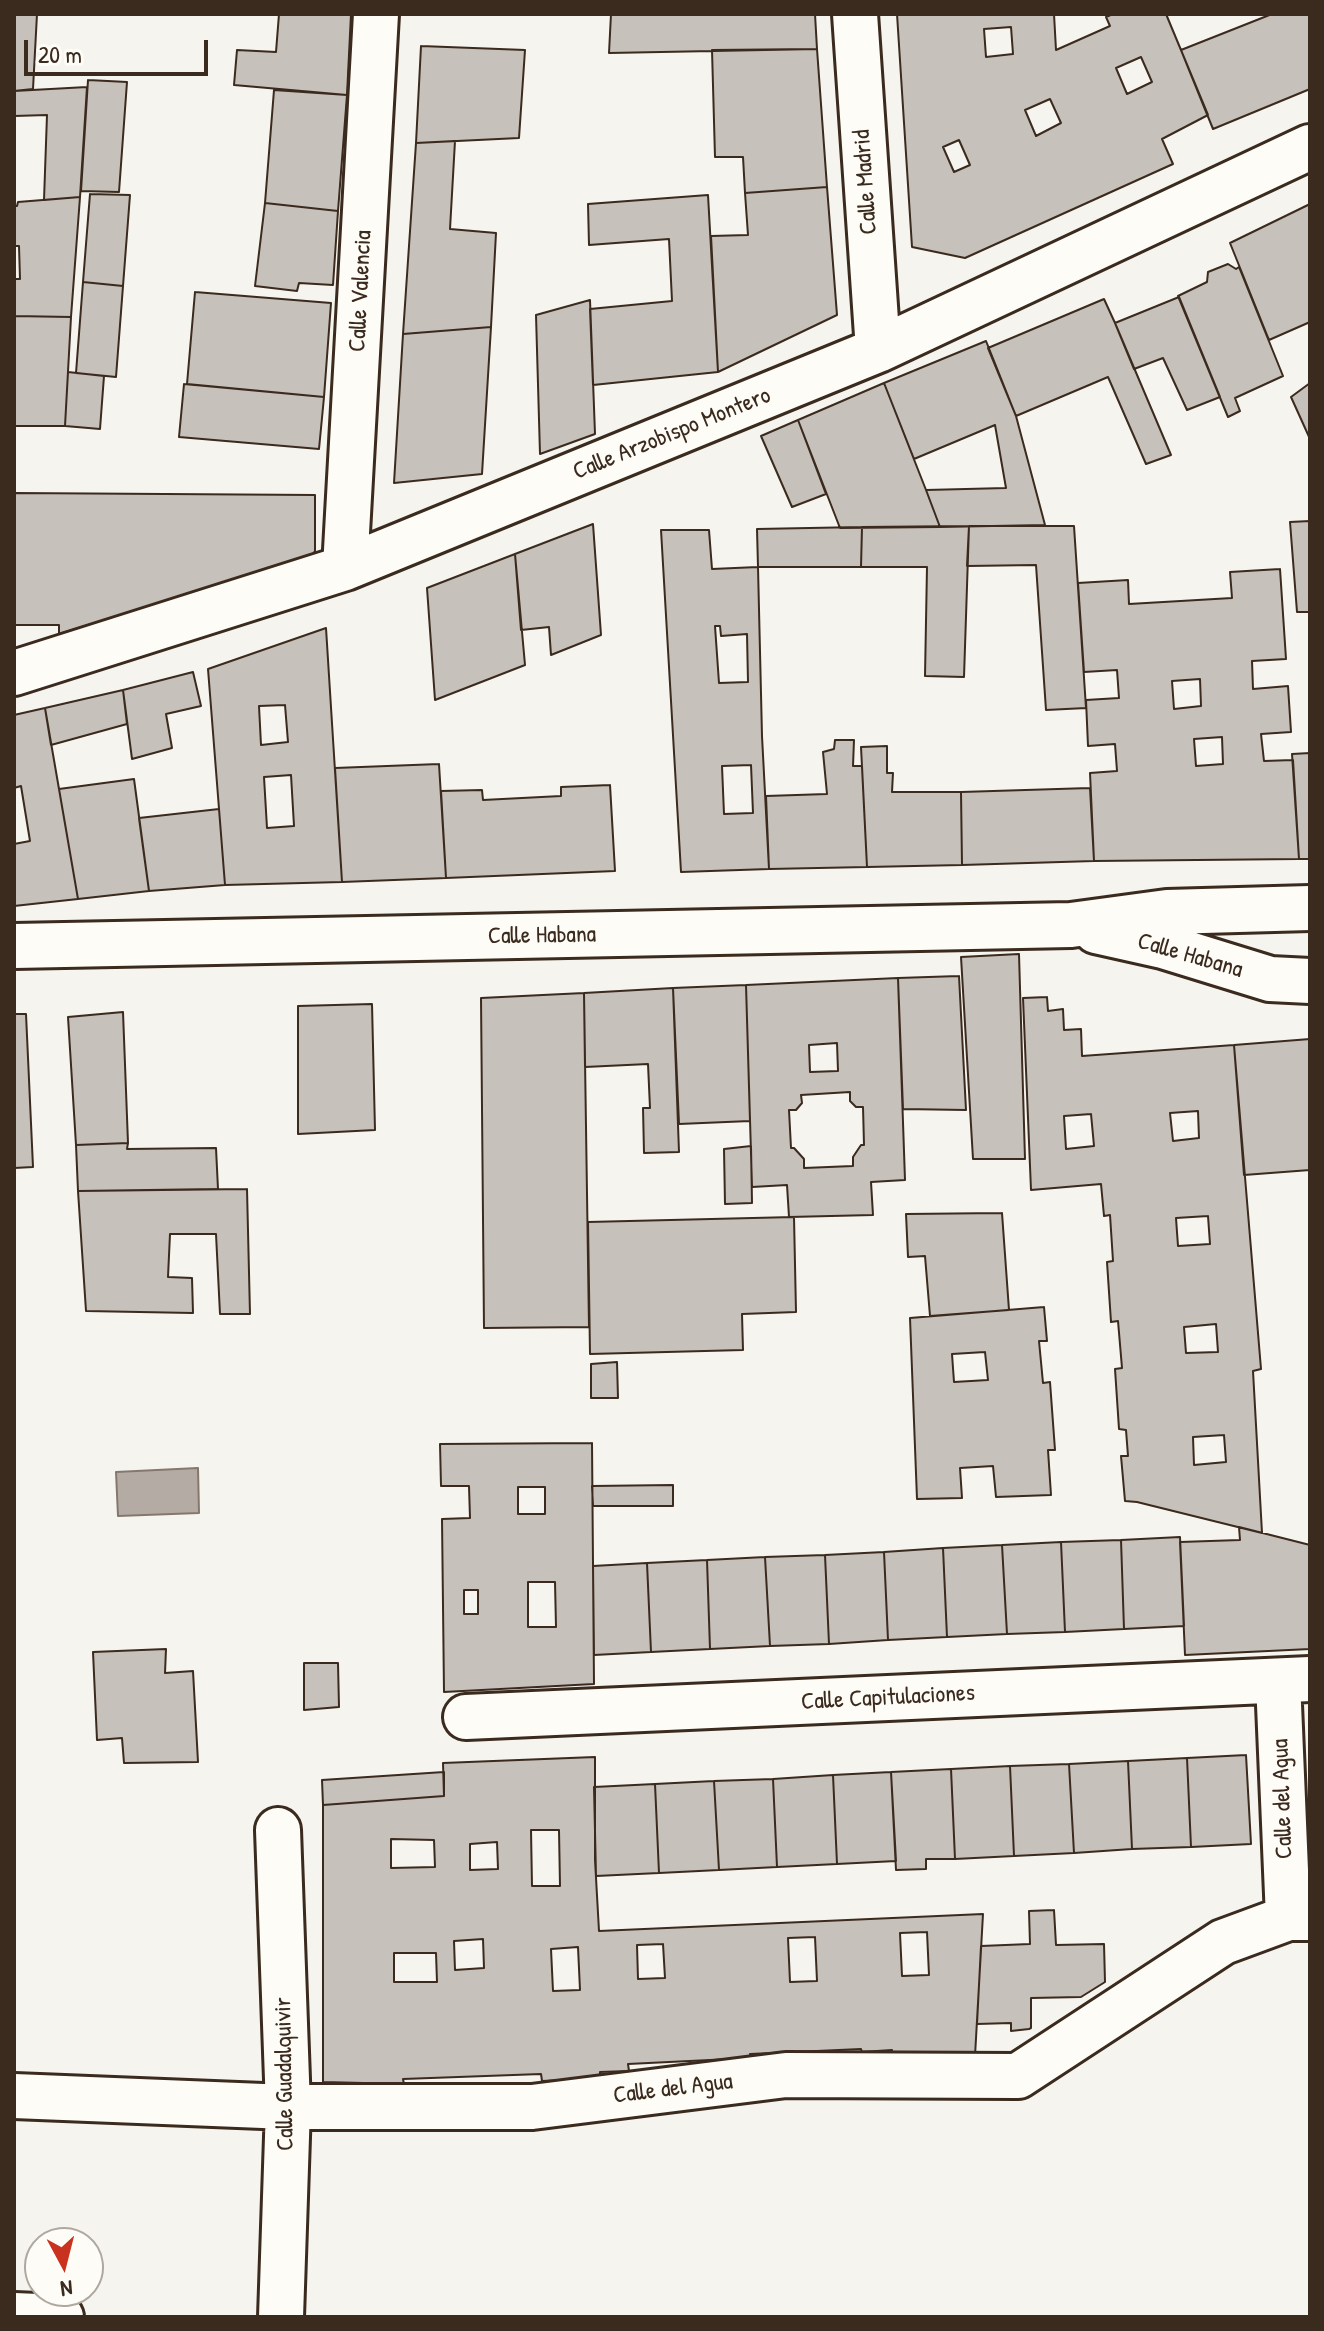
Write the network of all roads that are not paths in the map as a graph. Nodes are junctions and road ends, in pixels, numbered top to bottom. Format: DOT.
graph roads {
  1 [pos="376,14"];
  2 [pos="855,14"];
  3 [pos="1310,147"];
  4 [pos="878,350"];
  5 [pos="345,568"];
  6 [pos="14,673"];
  7 [pos="1310,908"];
  8 [pos="1071,925"];
  9 [pos="14,946"];
  10 [pos="1310,981"];
  11 [pos="1294,1680"];
  12 [pos="466,1717"];
  13 [pos="278,1830"];
  14 [pos="1299,1918"];
  15 [pos="14,2096"];
  16 [pos="288,2107"];
  17 [pos="14,2315"];
  18 [pos="61,2317"];
  19 [pos="281,2317"];
  1 -- 5 [label="street, Calle Valencia"];
  2 -- 4 [label="street, Calle Madrid"];
  3 -- 4 [label="street, Calle Arzobispo Montero"];
  4 -- 5 [label="street, Calle Arzobispo Montero"];
  5 -- 6 [label="street, Calle Arzobispo Montero"];
  7 -- 8 [label="street, Calle Habana"];
  8 -- 9 [label="street, Calle Habana"];
  8 -- 10 [label="street, Calle Habana"];
  11 -- 12 [label="street, Calle Capitulaciones"];
  11 -- 14 [label="street, Calle del Agua"];
  13 -- 16 [label="street, Calle Guadalquivir"];
  14 -- 16 [label="street, Calle del Agua"];
  15 -- 16 [label="street, Calle del Agua"];
  16 -- 19 [label="street, Calle Guadalquivir"];
  17 -- 18 [label="street"];
}
